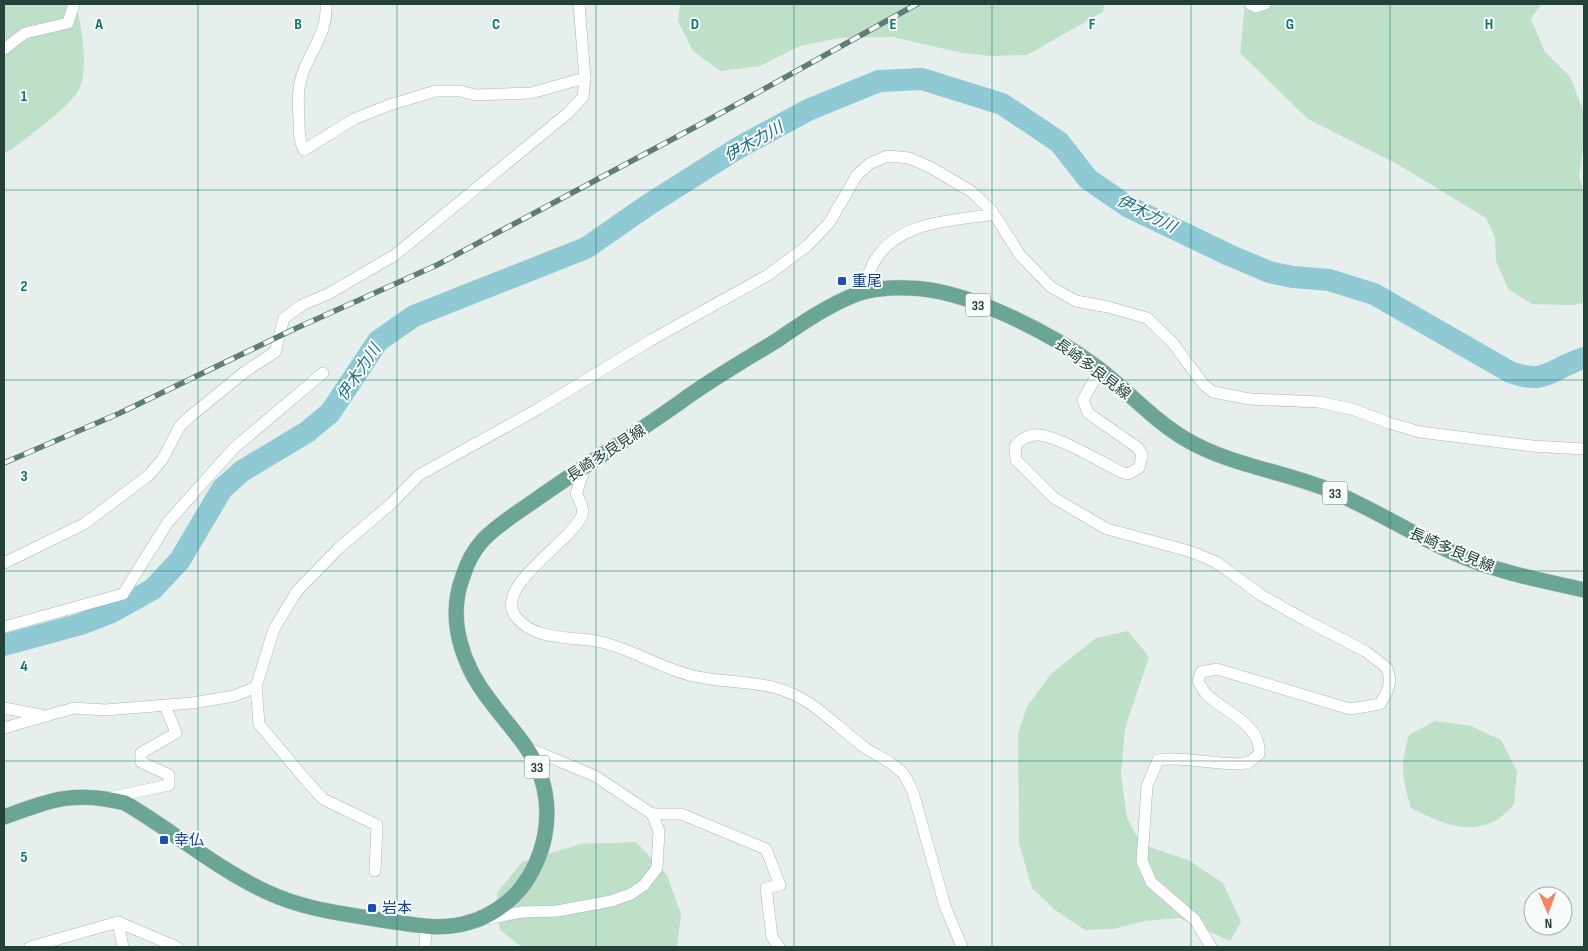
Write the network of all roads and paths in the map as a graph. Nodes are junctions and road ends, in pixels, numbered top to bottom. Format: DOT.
graph roads {
  1 [pos="74,4"];
  2 [pos="326,4"];
  3 [pos="579,4"];
  4 [pos="1250,4"];
  5 [pos="1265,4"];
  6 [pos="4,49"];
  7 [pos="585,78"];
  8 [pos="992,211"];
  9 [pos="862,292"];
  10 [pos="1100,370"];
  11 [pos="323,373"];
  12 [pos="1584,449"];
  13 [pos="586,465"];
  14 [pos="4,562"];
  15 [pos="1584,590"];
  16 [pos="4,627"];
  17 [pos="256,687"];
  18 [pos="165,705"];
  19 [pos="4,708"];
  20 [pos="46,716"];
  21 [pos="4,728"];
  22 [pos="528,748"];
  23 [pos="107,798"];
  24 [pos="652,814"];
  25 [pos="4,817"];
  26 [pos="375,871"];
  27 [pos="118,922"];
  28 [pos="474,922"];
  29 [pos="426,927"];
  30 [pos="30,947"];
  31 [pos="123,947"];
  32 [pos="178,947"];
  33 [pos="425,947"];
  34 [pos="779,947"];
  35 [pos="962,947"];
  36 [pos="1211,947"];
  1 -- 6 [label="street"];
  2 -- 7 [label="street"];
  3 -- 7 [label="street"];
  4 -- 5 [label="street"];
  7 -- 14 [label="street"];
  8 -- 9 [label="street"];
  8 -- 12 [label="street"];
  8 -- 17 [label="street"];
  9 -- 10 [label="main road, 長崎多良見線 / 33"];
  9 -- 13 [label="main road, 長崎多良見線 / 33"];
  10 -- 15 [label="main road, 長崎多良見線 / 33"];
  10 -- 36 [label="street"];
  11 -- 16 [label="street"];
  13 -- 22 [label="main road, 長崎多良見線 / 33"];
  13 -- 35 [label="street"];
  17 -- 18 [label="street"];
  17 -- 26 [label="street"];
  18 -- 20 [label="street"];
  18 -- 23 [label="street"];
  19 -- 20 [label="street"];
  20 -- 21 [label="street"];
  22 -- 24 [label="street"];
  22 -- 28 [label="main road, 長崎多良見線 / 33"];
  23 -- 25 [label="main road, 長崎多良見線 / 33"];
  23 -- 29 [label="main road, 長崎多良見線 / 33"];
  24 -- 28 [label="street"];
  24 -- 34 [label="street"];
  27 -- 30 [label="street"];
  27 -- 31 [label="street"];
  27 -- 32 [label="street"];
  28 -- 29 [label="main road, 長崎多良見線 / 33"];
  29 -- 33 [label="street"];
}
